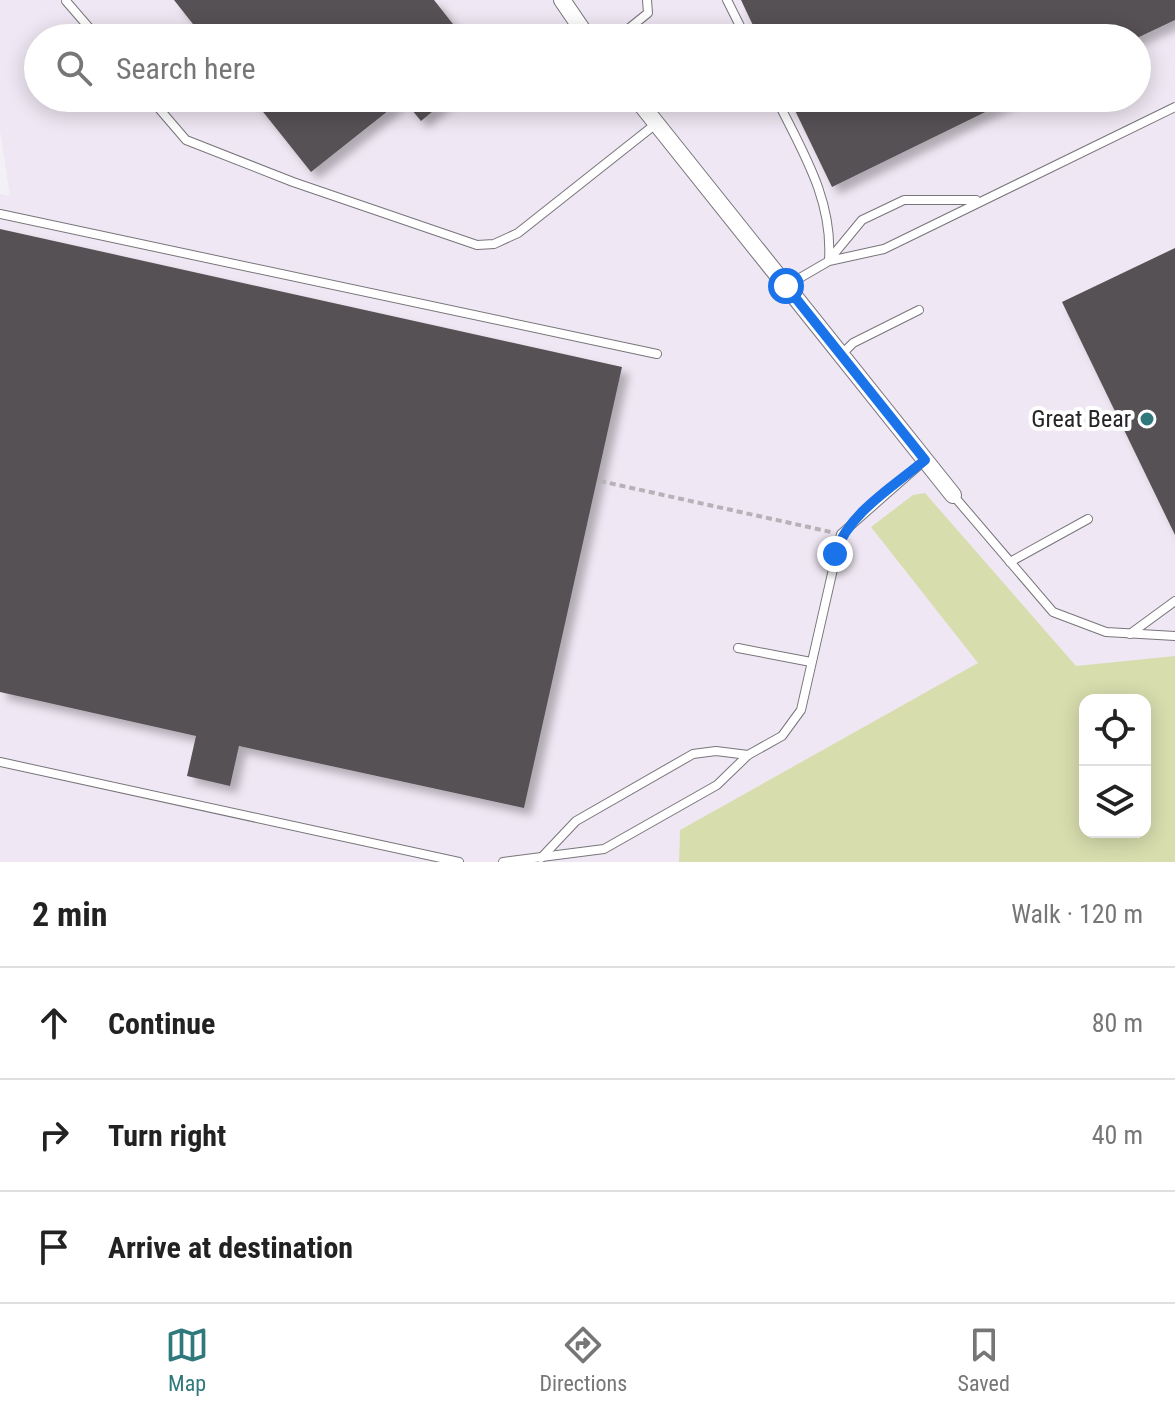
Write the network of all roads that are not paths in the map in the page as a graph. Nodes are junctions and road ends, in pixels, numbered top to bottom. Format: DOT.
graph roads {
  1 [pos="562,0"];
  2 [pos="647,0"];
  3 [pos="727,0"];
  4 [pos="66,1"];
  5 [pos="86,24"];
  6 [pos="578,24"];
  7 [pos="634,24"];
  8 [pos="739,24"];
  9 [pos="1175,107"];
  10 [pos="162,112"];
  11 [pos="648,112"];
  12 [pos="783,112"];
  13 [pos="657,123"];
  14 [pos="980,200"];
  15 [pos="0,214"];
  16 [pos="829,261"];
  17 [pos="786,286"];
  18 [pos="919,310"];
  19 [pos="657,354"];
  20 [pos="842,354"];
  21 [pos="925,460"];
  22 [pos="953,495"];
  23 [pos="1088,519"];
  24 [pos="1010,562"];
  25 [pos="1175,601"];
  26 [pos="1129,634"];
  27 [pos="1175,636"];
  28 [pos="738,648"];
  29 [pos="811,662"];
  30 [pos="748,755"];
  31 [pos="0,762"];
  32 [pos="540,858"];
  33 [pos="459,862"];
  34 [pos="503,862"];
  1 -- 6 [label="street"];
  2 -- 7 [label="lane"];
  3 -- 8 [label="lane"];
  4 -- 5 [label="lane"];
  9 -- 14 [label="lane"];
  10 -- 13 [label="lane"];
  11 -- 13 [label="street"];
  12 -- 16 [label="lane"];
  13 -- 17 [label="street"];
  14 -- 16 [label="lane"];
  14 -- 16 [label="lane"];
  15 -- 19 [label="lane"];
  16 -- 17 [label="lane"];
  17 -- 20 [label="street"];
  18 -- 20 [label="lane"];
  20 -- 21 [label="street"];
  21 -- 22 [label="street"];
  21 -- 29 [label="lane"];
  22 -- 24 [label="lane"];
  23 -- 24 [label="lane"];
  24 -- 26 [label="lane"];
  25 -- 26 [label="lane"];
  26 -- 27 [label="lane"];
  28 -- 29 [label="lane"];
  29 -- 30 [label="lane"];
  30 -- 32 [label="lane"];
  30 -- 32 [label="lane"];
  31 -- 33 [label="lane"];
  32 -- 34 [label="lane"];
}
